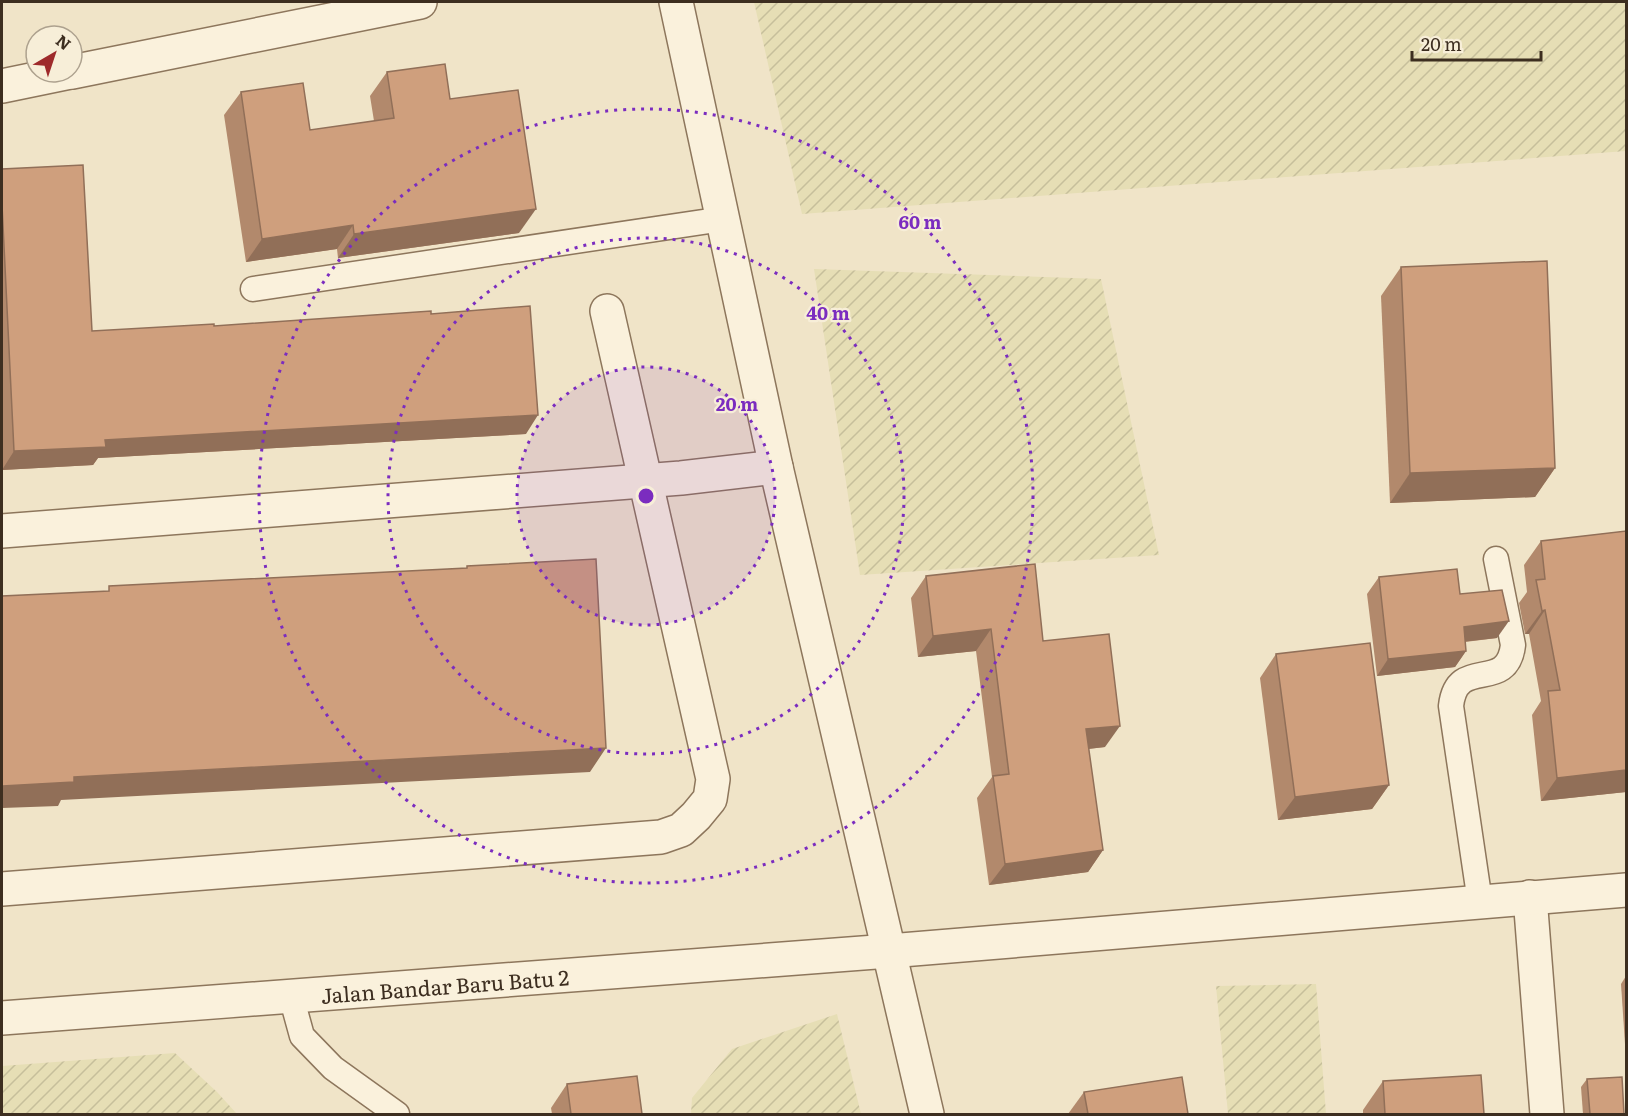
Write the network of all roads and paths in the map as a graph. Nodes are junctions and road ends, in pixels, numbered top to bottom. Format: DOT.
graph roads {
  1 [pos="420,2"];
  2 [pos="676,2"];
  3 [pos="84,69"];
  4 [pos="24,82"];
  5 [pos="2,86"];
  6 [pos="723,219"];
  7 [pos="253,289"];
  8 [pos="607,311"];
  9 [pos="776,467"];
  10 [pos="646,480"];
  11 [pos="2,531"];
  12 [pos="1496,559"];
  13 [pos="2,889"];
  14 [pos="1626,890"];
  15 [pos="1530,897"];
  16 [pos="1480,902"];
  17 [pos="889,951"];
  18 [pos="291,996"];
  19 [pos="2,1018"];
  20 [pos="398,1114"];
  21 [pos="927,1114"];
  22 [pos="1547,1114"];
  1 -- 3 [label="street"];
  2 -- 6 [label="street"];
  4 -- 5 [label="street"];
  6 -- 7 [label="lane"];
  6 -- 9 [label="street"];
  8 -- 10 [label="street"];
  9 -- 10 [label="street"];
  9 -- 17 [label="street"];
  10 -- 11 [label="street"];
  10 -- 13 [label="street"];
  12 -- 16 [label="lane"];
  14 -- 15 [label="street, Jalan Bandar Baru Batu 2"];
  15 -- 16 [label="street, Jalan Bandar Baru Batu 2"];
  15 -- 22 [label="street"];
  16 -- 17 [label="street, Jalan Bandar Baru Batu 2"];
  17 -- 18 [label="street, Jalan Bandar Baru Batu 2"];
  17 -- 21 [label="street"];
  18 -- 19 [label="street, Jalan Bandar Baru Batu 2"];
  18 -- 20 [label="lane"];
}
